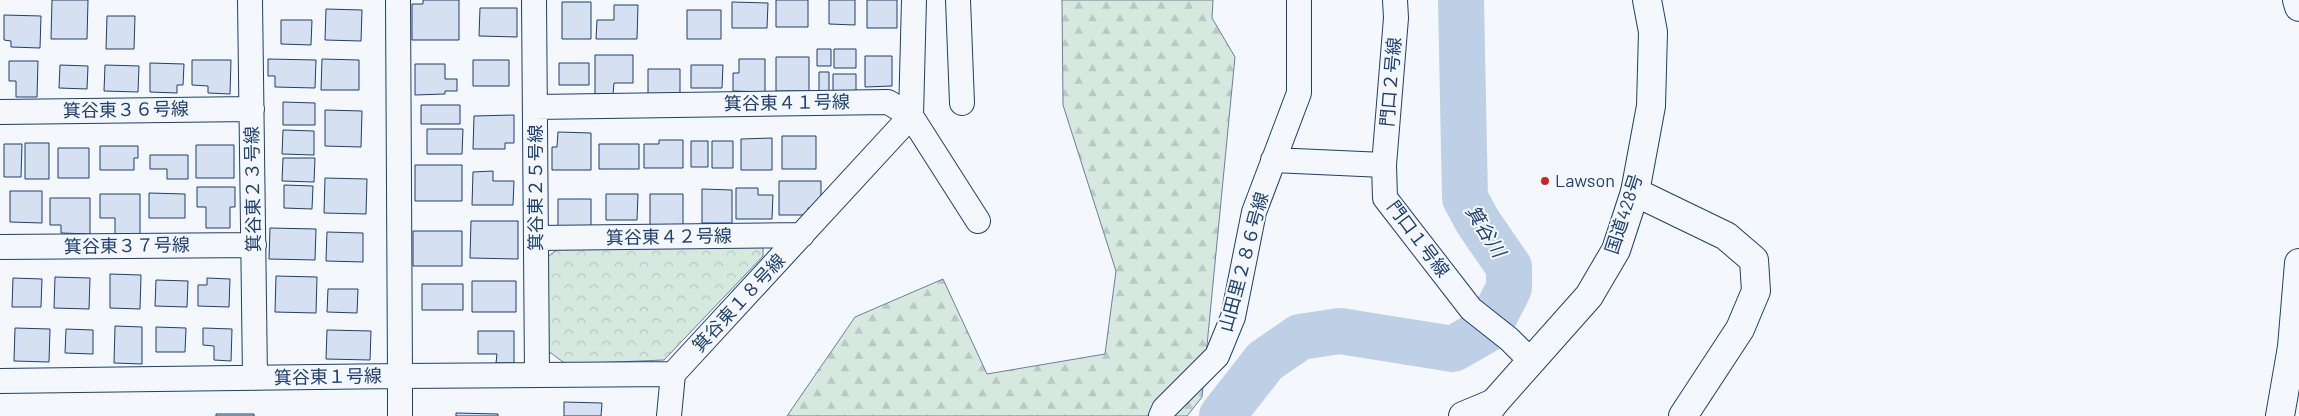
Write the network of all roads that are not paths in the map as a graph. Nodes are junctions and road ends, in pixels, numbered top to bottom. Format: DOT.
graph roads {
  1 [pos="250,0"];
  2 [pos="398,0"];
  3 [pos="534,0"];
  4 [pos="914,0"];
  5 [pos="958,0"];
  6 [pos="1299,0"];
  7 [pos="1395,0"];
  8 [pos="1647,0"];
  9 [pos="2297,0"];
  10 [pos="2299,7"];
  11 [pos="962,103"];
  12 [pos="535,107"];
  13 [pos="252,109"];
  14 [pos="0,112"];
  15 [pos="911,116"];
  16 [pos="1273,160"];
  17 [pos="1384,164"];
  18 [pos="1635,192"];
  19 [pos="978,221"];
  20 [pos="802,235"];
  21 [pos="536,238"];
  22 [pos="254,245"];
  23 [pos="0,247"];
  24 [pos="2299,263"];
  25 [pos="2295,348"];
  26 [pos="1531,361"];
  27 [pos="673,374"];
  28 [pos="537,375"];
  29 [pos="400,376"];
  30 [pos="255,378"];
  31 [pos="0,381"];
  32 [pos="1489,410"];
  33 [pos="400,416"];
  34 [pos="669,416"];
  35 [pos="1161,416"];
  36 [pos="1463,416"];
  37 [pos="1684,416"];
  38 [pos="2280,416"];
  1 -- 13 [label="street, 箕谷東２３号線"];
  2 -- 29 [label="street, 箕谷東１号線"];
  3 -- 12 [label="street, 箕谷東２５号線"];
  4 -- 15 [label="street"];
  5 -- 11 [label="street"];
  6 -- 16 [label="street, 山田里２８６号線"];
  7 -- 17 [label="street, 門口２号線"];
  8 -- 18 [label="main road, 国道428号"];
  9 -- 10 [label="main road"];
  12 -- 15 [label="street, 箕谷東４１号線"];
  12 -- 21 [label="street, 箕谷東２５号線"];
  13 -- 14 [label="street, 箕谷東３６号線"];
  13 -- 22 [label="street, 箕谷東２３号線"];
  15 -- 19 [label="street, 箕谷東４１号線"];
  15 -- 20 [label="street, 箕谷東１８号線"];
  16 -- 17 [label="street"];
  16 -- 35 [label="street, 山田里２８６号線"];
  17 -- 26 [label="street, 門口１号線"];
  18 -- 26 [label="main road, 国道428号"];
  18 -- 37 [label="main road"];
  20 -- 21 [label="street, 箕谷東４２号線"];
  20 -- 27 [label="street, 箕谷東１８号線"];
  21 -- 28 [label="street, 箕谷東２５号線"];
  22 -- 23 [label="street, 箕谷東３７号線"];
  22 -- 30 [label="street, 箕谷東２３号線"];
  24 -- 25 [label="main road"];
  25 -- 38 [label="main road"];
  26 -- 32 [label="main road, 国道428号"];
  27 -- 28 [label="street"];
  27 -- 34 [label="street"];
  28 -- 29 [label="street"];
  29 -- 30 [label="street, 箕谷東１号線"];
  29 -- 33 [label="street"];
  30 -- 31 [label="street, 箕谷東１号線"];
  32 -- 36 [label="main road"];
}
